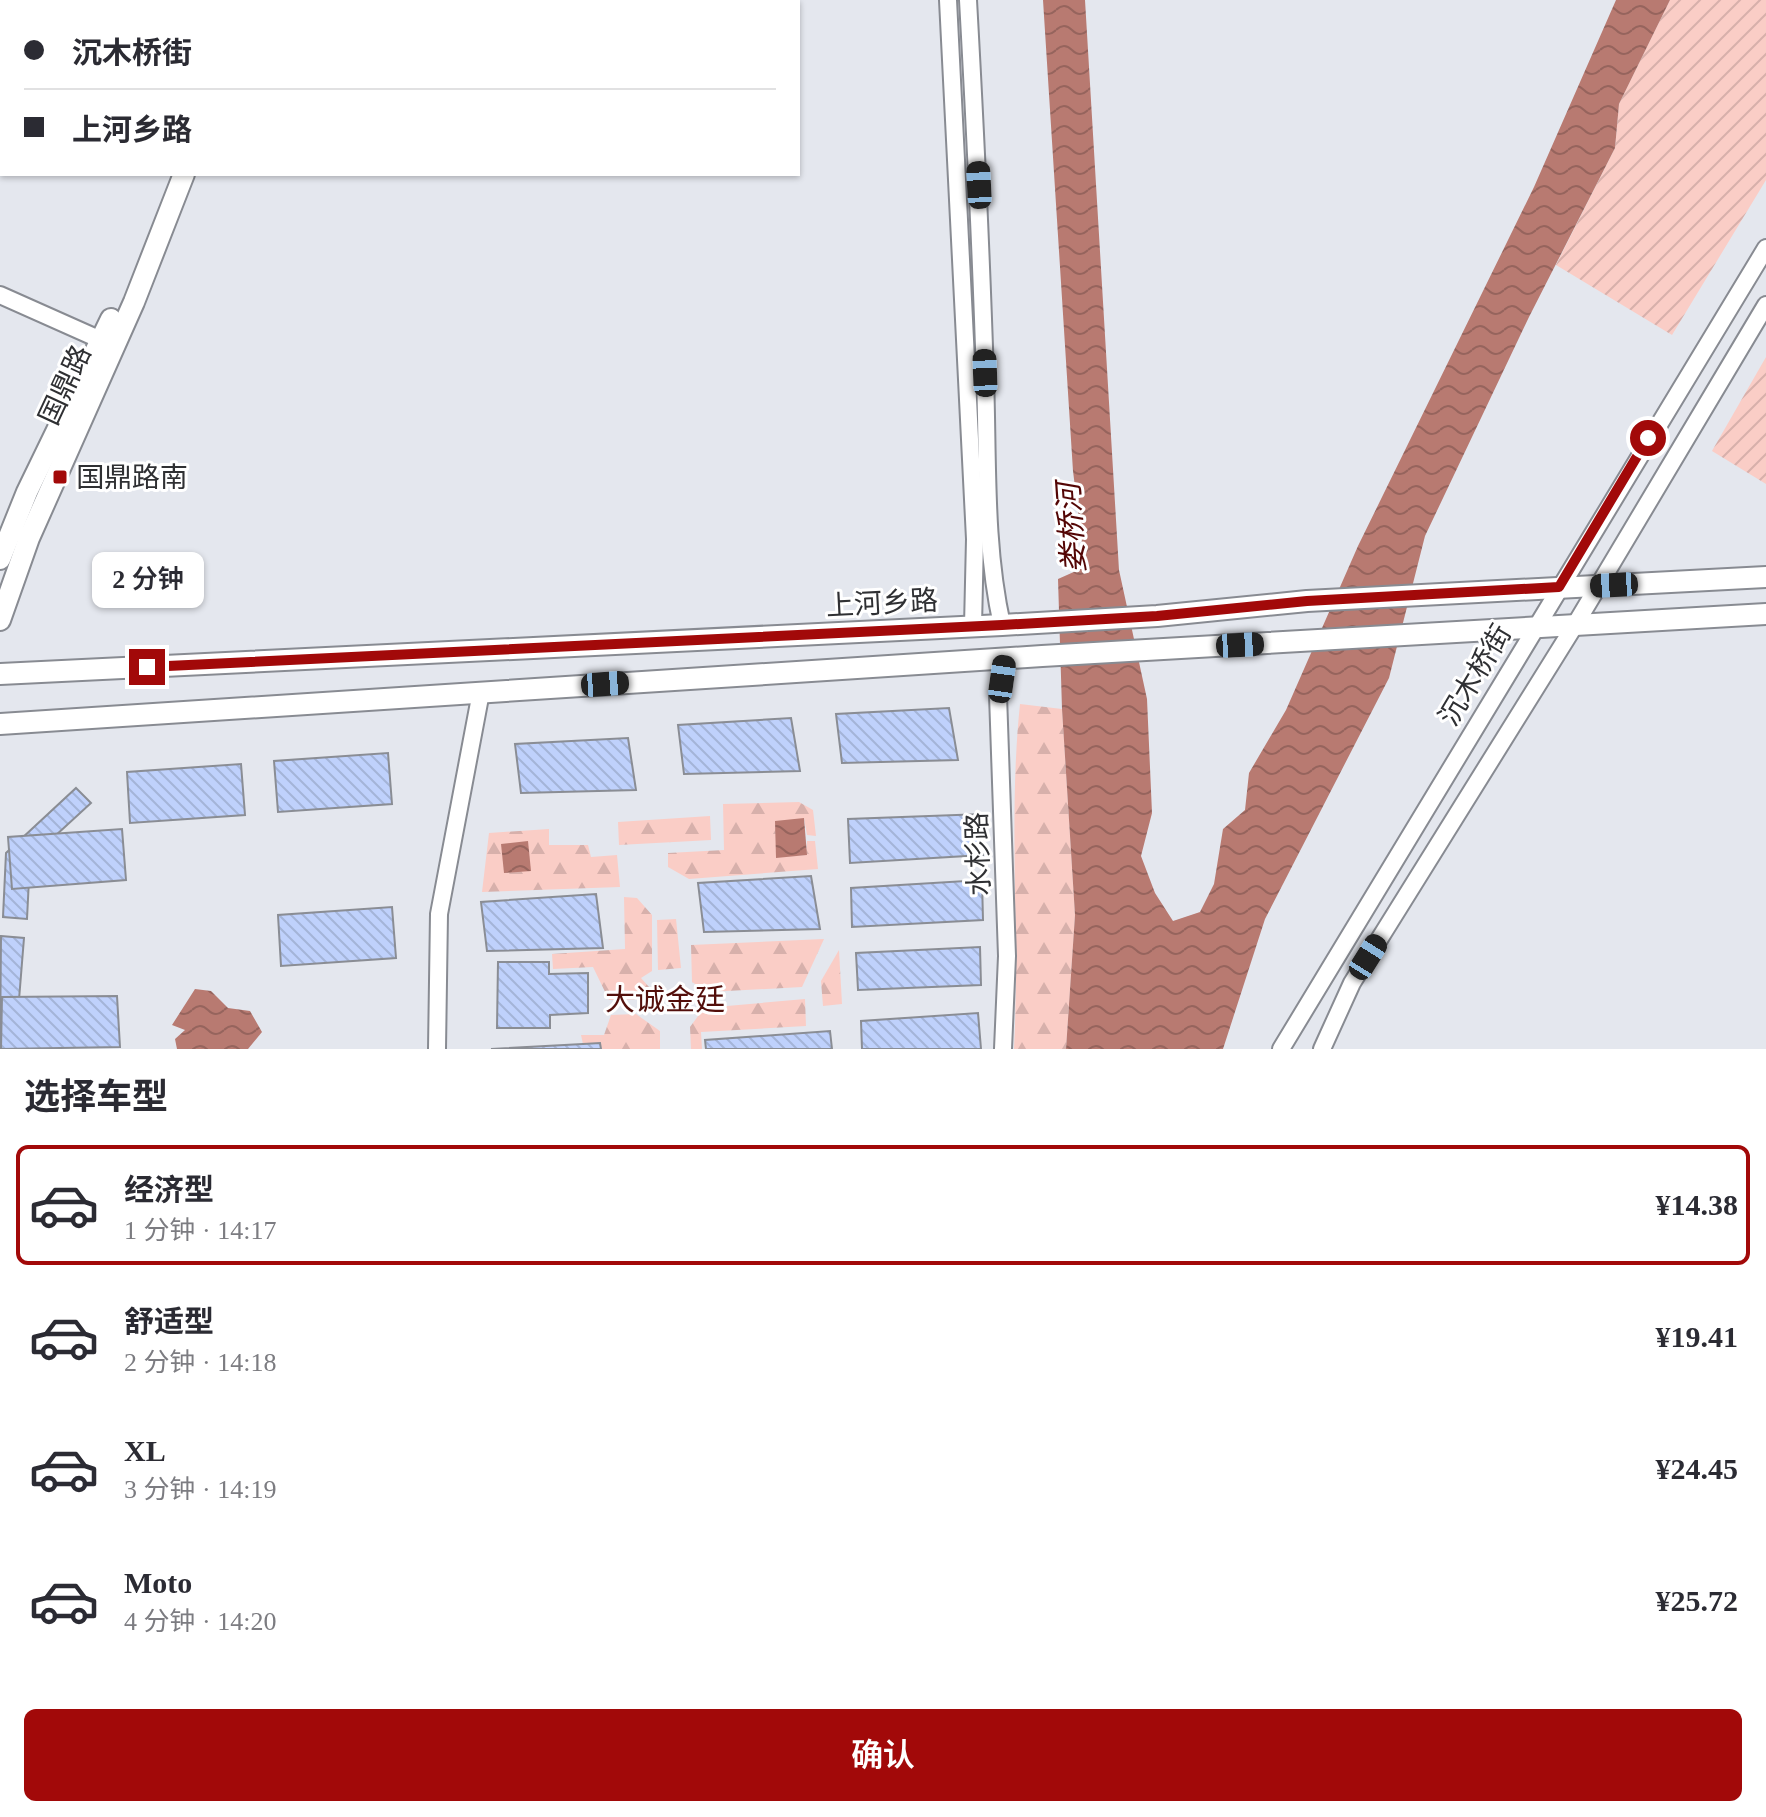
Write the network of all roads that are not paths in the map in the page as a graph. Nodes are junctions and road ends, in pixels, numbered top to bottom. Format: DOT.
graph roads {
  1 [pos="948,0"];
  2 [pos="968,0"];
  3 [pos="168,176"];
  4 [pos="183,176"];
  5 [pos="1766,248"];
  6 [pos="0,295"];
  7 [pos="1766,305"];
  8 [pos="101,340"];
  9 [pos="0,559"];
  10 [pos="1766,577"];
  11 [pos="1597,586"];
  12 [pos="1559,587"];
  13 [pos="1766,614"];
  14 [pos="0,620"];
  15 [pos="1002,625"];
  16 [pos="1575,625"];
  17 [pos="973,626"];
  18 [pos="1534,628"];
  19 [pos="1005,658"];
  20 [pos="0,674"];
  21 [pos="481,692"];
  22 [pos="0,724"];
  23 [pos="437,1049"];
  24 [pos="1003,1049"];
  25 [pos="1281,1049"];
  26 [pos="1322,1049"];
  1 -- 17 [label="street"];
  2 -- 15 [label="street"];
  3 -- 8 [label="main road, 国鼎路"];
  4 -- 14 [label="main road, 国鼎路"];
  5 -- 12 [label="street, 沉木桥街"];
  6 -- 8 [label="street"];
  7 -- 11 [label="street, 沉木桥街"];
  8 -- 9 [label="main road, 国鼎路"];
  10 -- 11 [label="main road, 上河乡路"];
  11 -- 12 [label="main road, 上河乡路"];
  11 -- 16 [label="street, 沉木桥街"];
  12 -- 15 [label="main road, 上河乡路"];
  12 -- 18 [label="street, 沉木桥街"];
  13 -- 16 [label="main road"];
  15 -- 17 [label="main road, 上河乡路"];
  16 -- 18 [label="main road"];
  16 -- 26 [label="street, 沉木桥街"];
  17 -- 20 [label="main road, 上河乡路"];
  18 -- 19 [label="main road"];
  18 -- 25 [label="street, 沉木桥街"];
  19 -- 21 [label="main road"];
  19 -- 24 [label="street, 水杉路"];
  21 -- 22 [label="main road"];
  21 -- 23 [label="street"];
}
